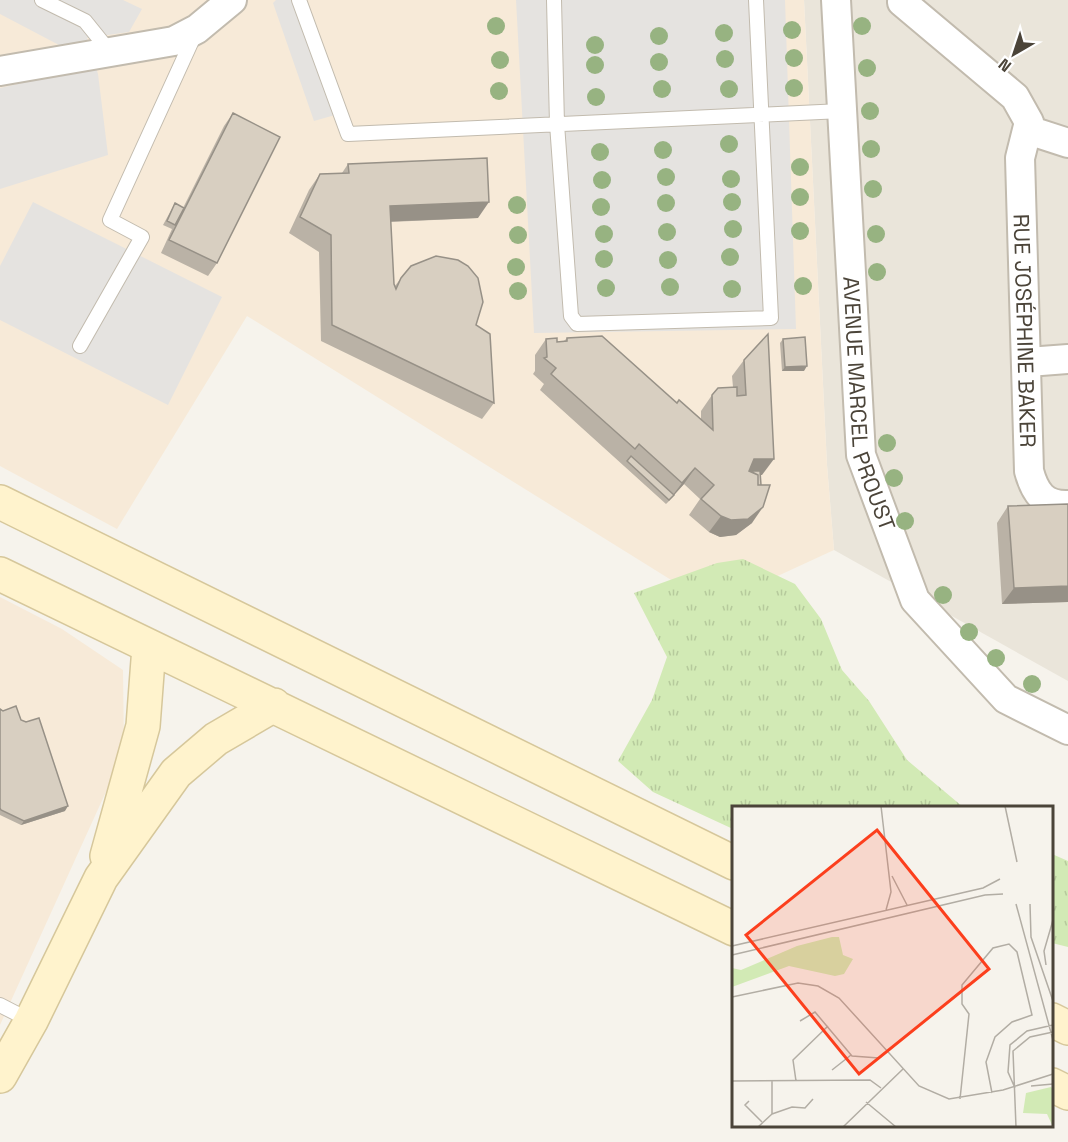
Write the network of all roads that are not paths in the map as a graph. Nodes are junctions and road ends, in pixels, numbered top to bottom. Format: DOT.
graph roads {
  1 [pos="42,0"];
  2 [pos="232,0"];
  3 [pos="299,0"];
  4 [pos="554,0"];
  5 [pos="756,0"];
  6 [pos="836,0"];
  7 [pos="902,2"];
  8 [pos="197,29"];
  9 [pos="110,52"];
  10 [pos="0,71"];
  11 [pos="842,111"];
  12 [pos="760,115"];
  13 [pos="557,124"];
  14 [pos="1028,130"];
  15 [pos="1068,143"];
  16 [pos="80,346"];
  17 [pos="1068,359"];
  18 [pos="1028,362"];
  19 [pos="0,502"];
  20 [pos="1068,505"];
  21 [pos="0,574"];
  22 [pos="149,647"];
  23 [pos="274,705"];
  24 [pos="1068,730"];
  25 [pos="732,862"];
  26 [pos="101,878"];
  27 [pos="732,928"];
  28 [pos="0,1005"];
  29 [pos="1053,1020"];
  30 [pos="31,1021"];
  31 [pos="1068,1028"];
  32 [pos="0,1076"];
  33 [pos="1053,1085"];
  34 [pos="1068,1093"];
  1 -- 9 [label="lane"];
  2 -- 8 [label="street"];
  3 -- 13 [label="lane"];
  4 -- 13 [label="lane"];
  5 -- 12 [label="lane"];
  6 -- 11 [label="street, AVENUE MARCEL PROUST"];
  7 -- 14 [label="street"];
  8 -- 9 [label="street"];
  8 -- 16 [label="lane"];
  9 -- 10 [label="street"];
  11 -- 12 [label="lane"];
  11 -- 24 [label="street, AVENUE MARCEL PROUST"];
  12 -- 13 [label="lane"];
  12 -- 13 [label="lane"];
  14 -- 15 [label="street"];
  14 -- 18 [label="street, RUE JOSÉPHINE BAKER"];
  17 -- 18 [label="street"];
  18 -- 20 [label="street, RUE JOSÉPHINE BAKER"];
  19 -- 25 [label="main road"];
  21 -- 22 [label="main road"];
  22 -- 23 [label="main road"];
  22 -- 26 [label="main road"];
  23 -- 26 [label="main road"];
  23 -- 27 [label="main road"];
  26 -- 30 [label="main road"];
  28 -- 30 [label="lane"];
  29 -- 31 [label="main road"];
  30 -- 32 [label="main road"];
  33 -- 34 [label="main road"];
}
